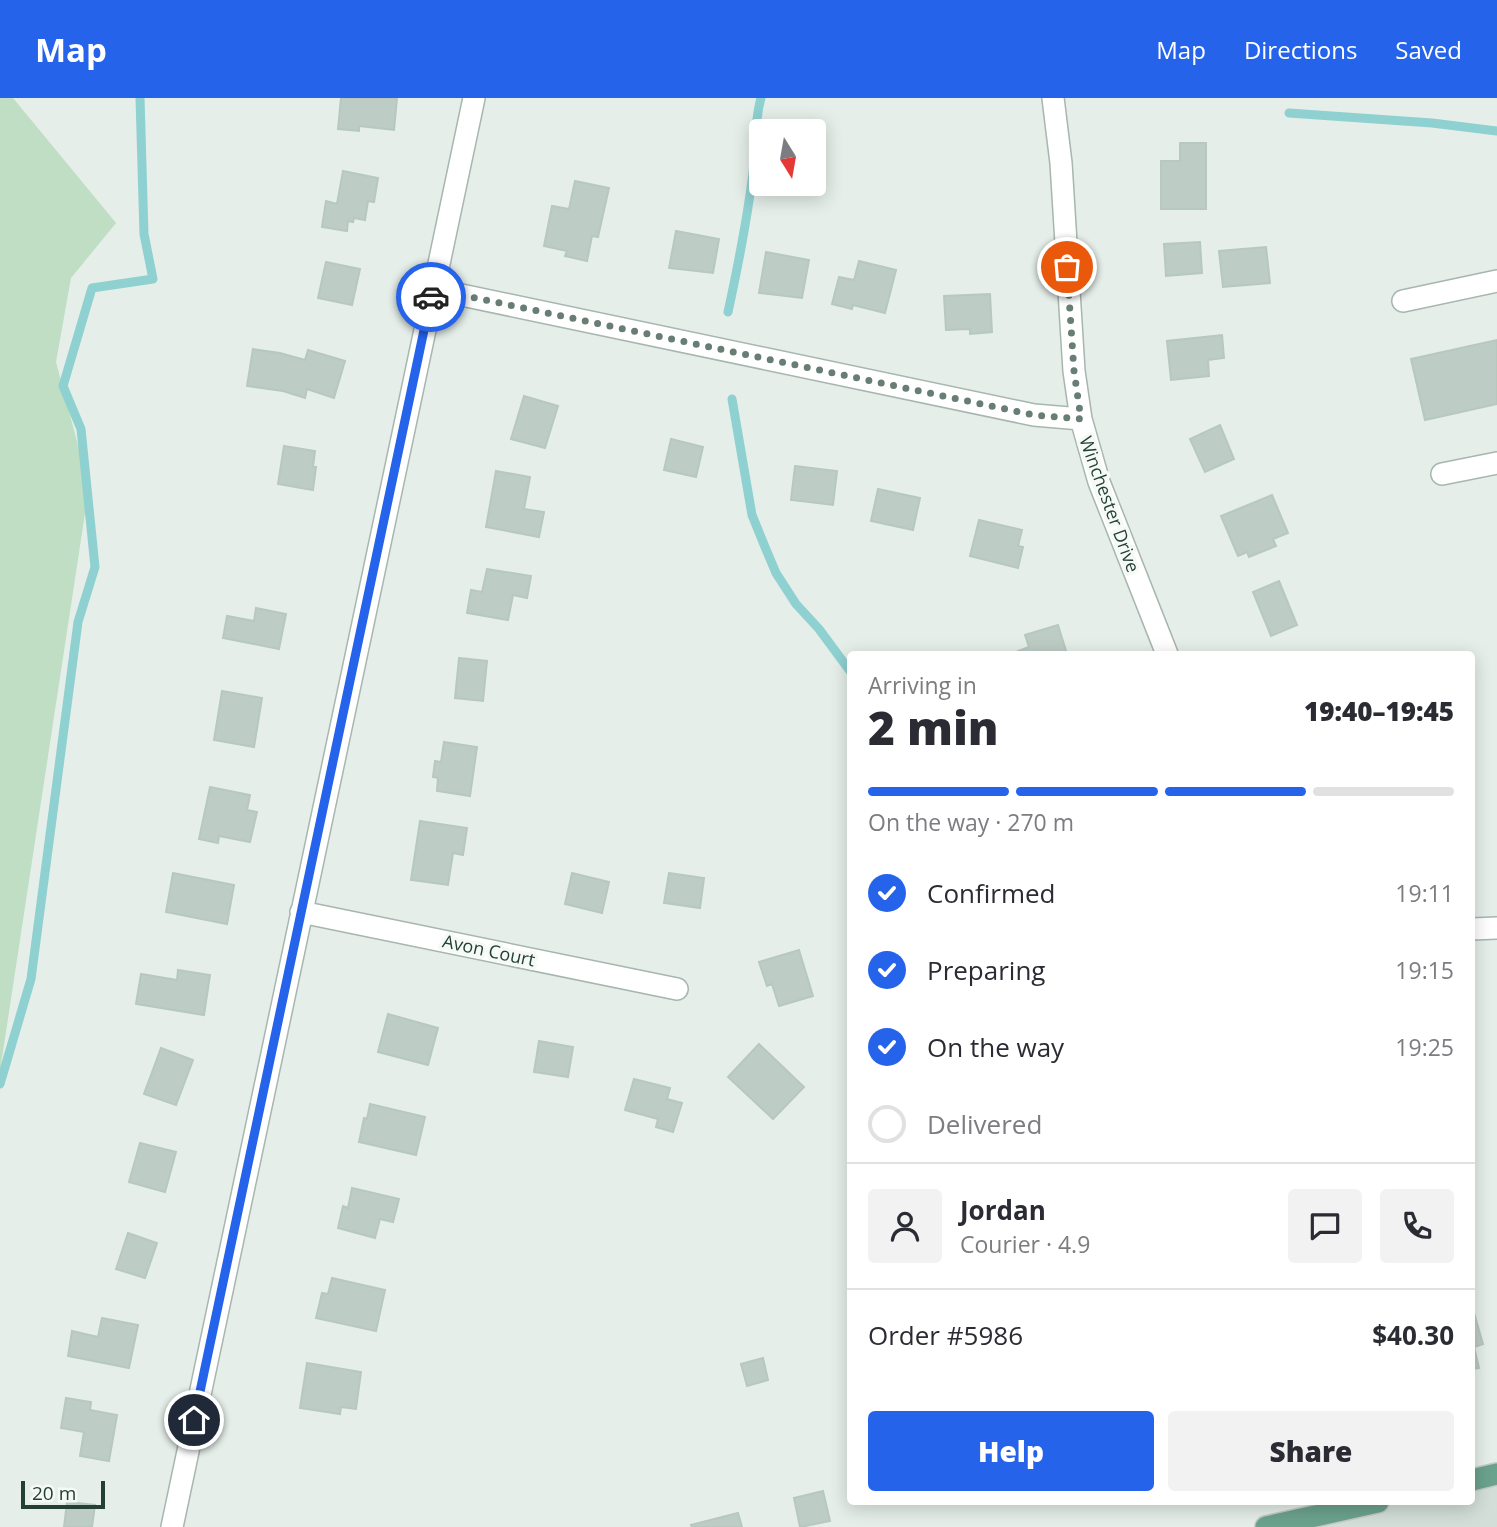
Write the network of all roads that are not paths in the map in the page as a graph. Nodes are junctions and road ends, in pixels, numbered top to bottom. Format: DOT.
graph roads {
  1 [pos="474,98"];
  2 [pos="1053,98"];
  3 [pos="1497,281"];
  4 [pos="433,289"];
  5 [pos="1403,301"];
  6 [pos="1081,419"];
  7 [pos="1497,463"];
  8 [pos="1442,474"];
  9 [pos="1166,651"];
  10 [pos="301,912"];
  11 [pos="1497,928"];
  12 [pos="1475,929"];
  13 [pos="677,989"];
  14 [pos="1497,1474"];
  15 [pos="1475,1479"];
  16 [pos="1365,1505"];
  17 [pos="172,1527"];
  18 [pos="1266,1527"];
  1 -- 4 [label="street"];
  2 -- 6 [label="street, Winchester Drive"];
  3 -- 5 [label="street"];
  4 -- 6 [label="street"];
  4 -- 10 [label="street"];
  6 -- 9 [label="street, Winchester Drive"];
  7 -- 8 [label="street"];
  10 -- 13 [label="street, Avon Court"];
  10 -- 17 [label="street"];
  11 -- 12 [label="street"];
  14 -- 15 [label="main road"];
  16 -- 18 [label="main road"];
}
